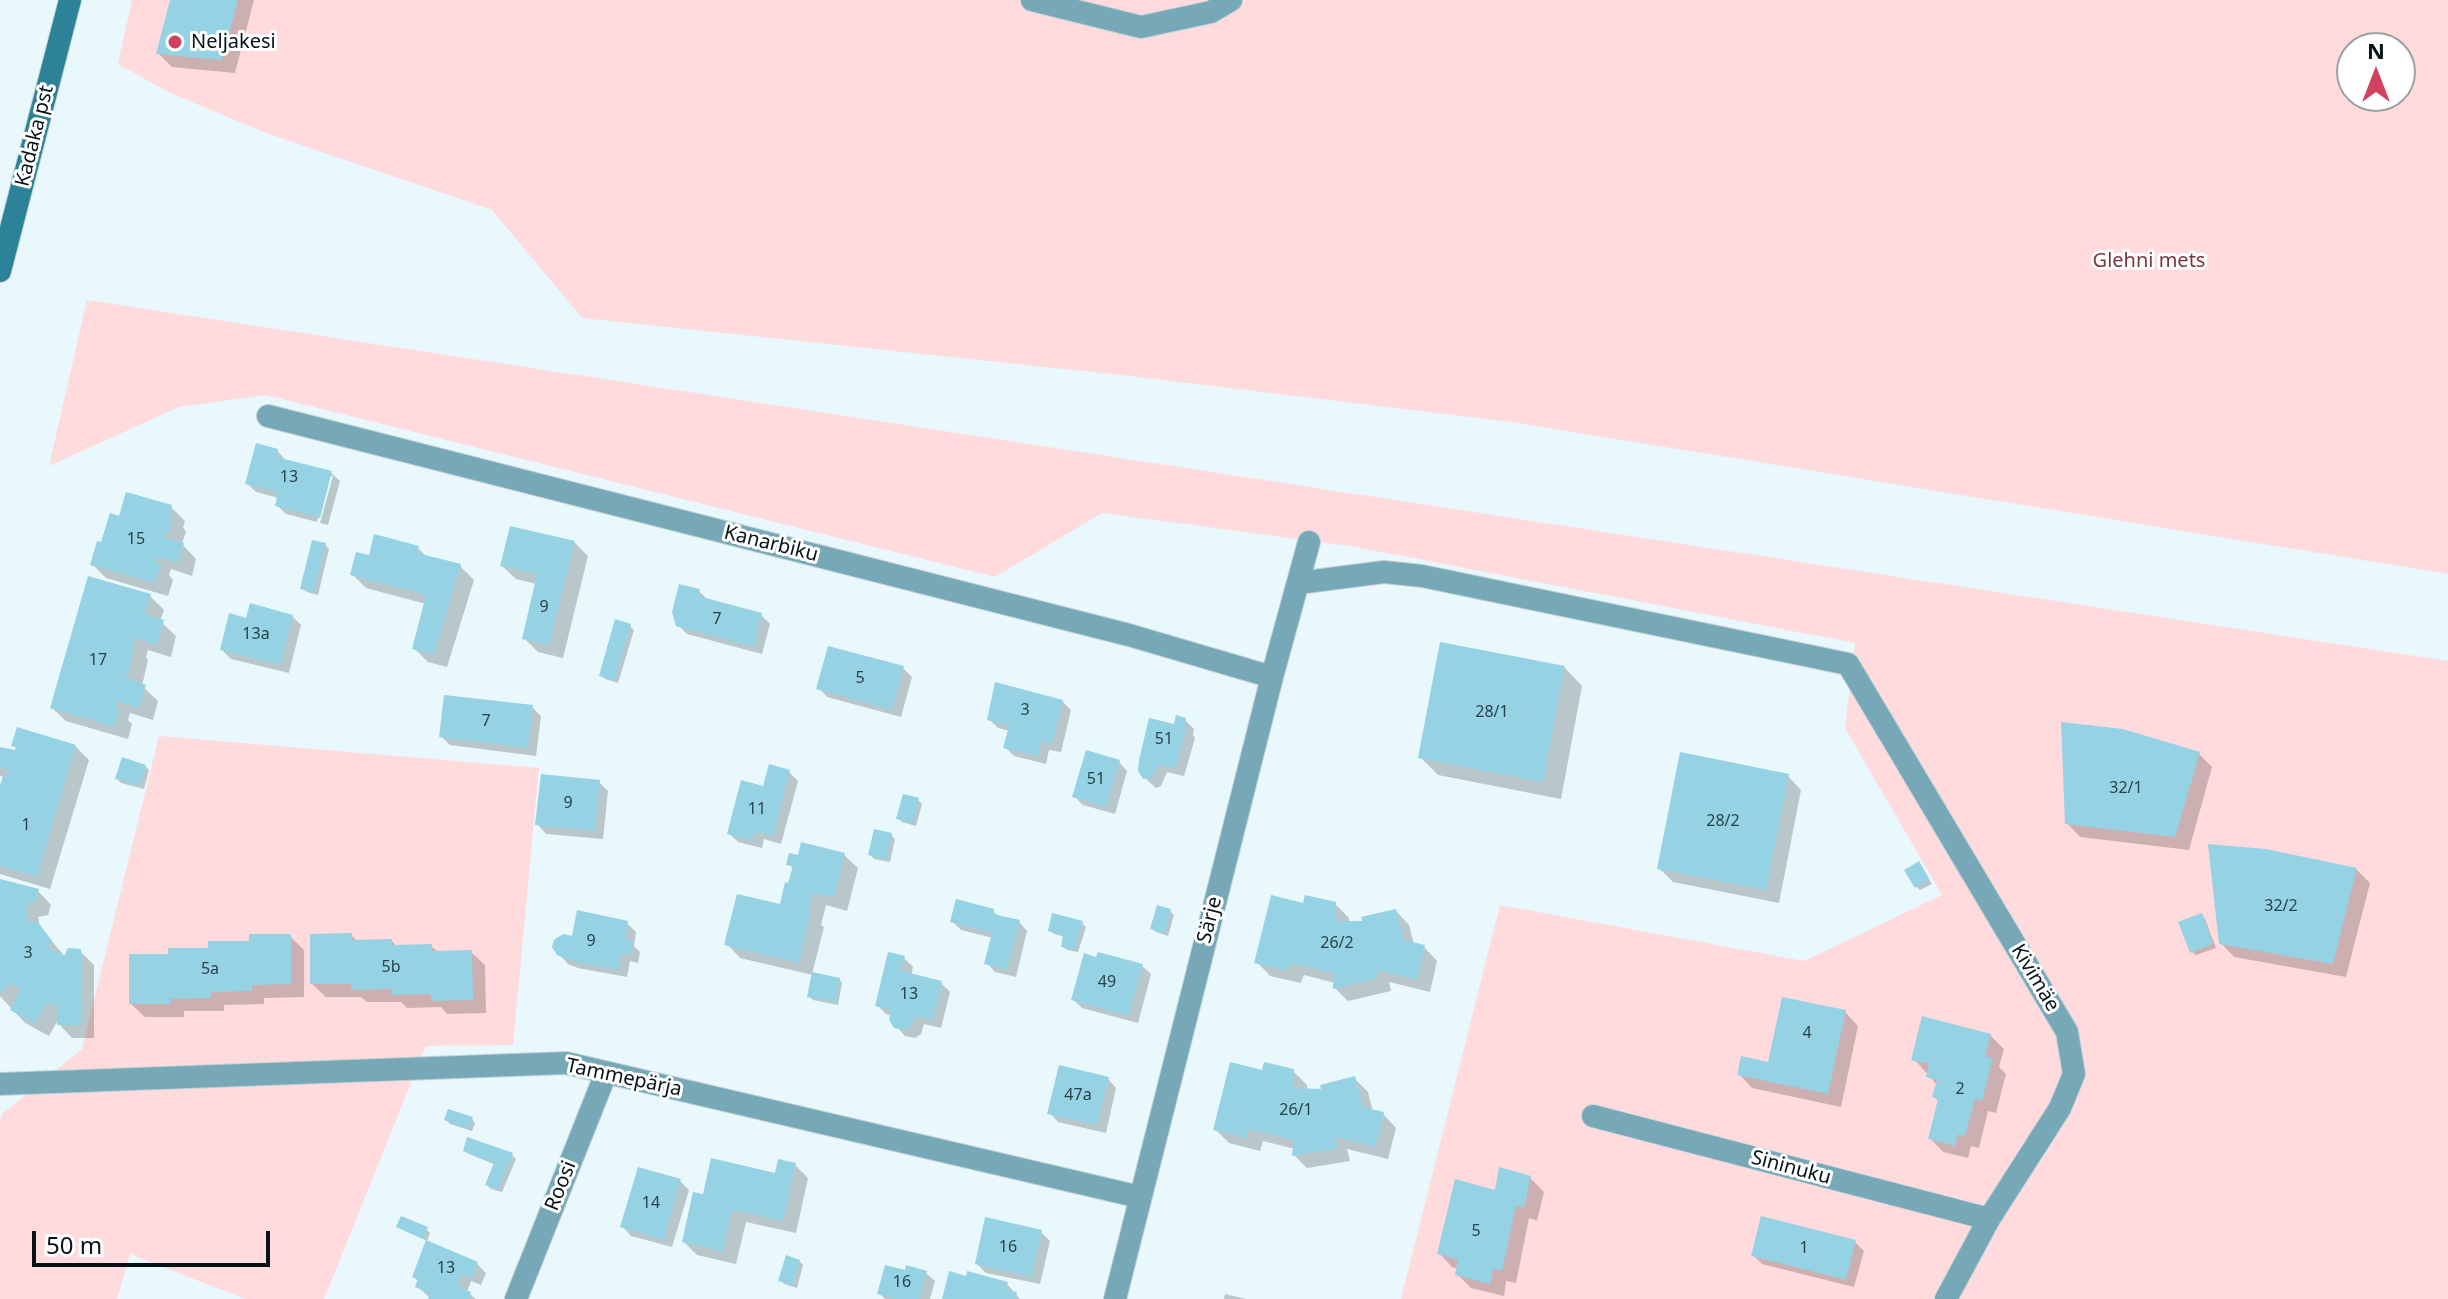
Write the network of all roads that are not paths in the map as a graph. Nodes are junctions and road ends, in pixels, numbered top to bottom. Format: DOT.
graph roads {
  1 [pos="70,0"];
  2 [pos="1032,0"];
  3 [pos="1231,0"];
  4 [pos="0,271"];
  5 [pos="268,416"];
  6 [pos="1309,542"];
  7 [pos="1298,583"];
  8 [pos="1272,677"];
  9 [pos="606,1073"];
  10 [pos="0,1084"];
  11 [pos="1593,1116"];
  12 [pos="1140,1197"];
  13 [pos="1989,1219"];
  14 [pos="516,1299"];
  15 [pos="1115,1299"];
  16 [pos="1946,1299"];
  1 -- 4 [label="main road, Kadaka pst"];
  2 -- 3 [label="street"];
  5 -- 8 [label="street, Kanarbiku"];
  6 -- 7 [label="street, Särje"];
  7 -- 8 [label="street, Särje"];
  7 -- 13 [label="street, Kivimäe"];
  8 -- 12 [label="street, Särje"];
  9 -- 10 [label="street, Tammepärja"];
  9 -- 12 [label="street, Tammepärja"];
  9 -- 14 [label="street, Roosi"];
  11 -- 13 [label="street, Sininuku"];
  12 -- 15 [label="street, Särje"];
  13 -- 16 [label="street, Kivimäe"];
}
